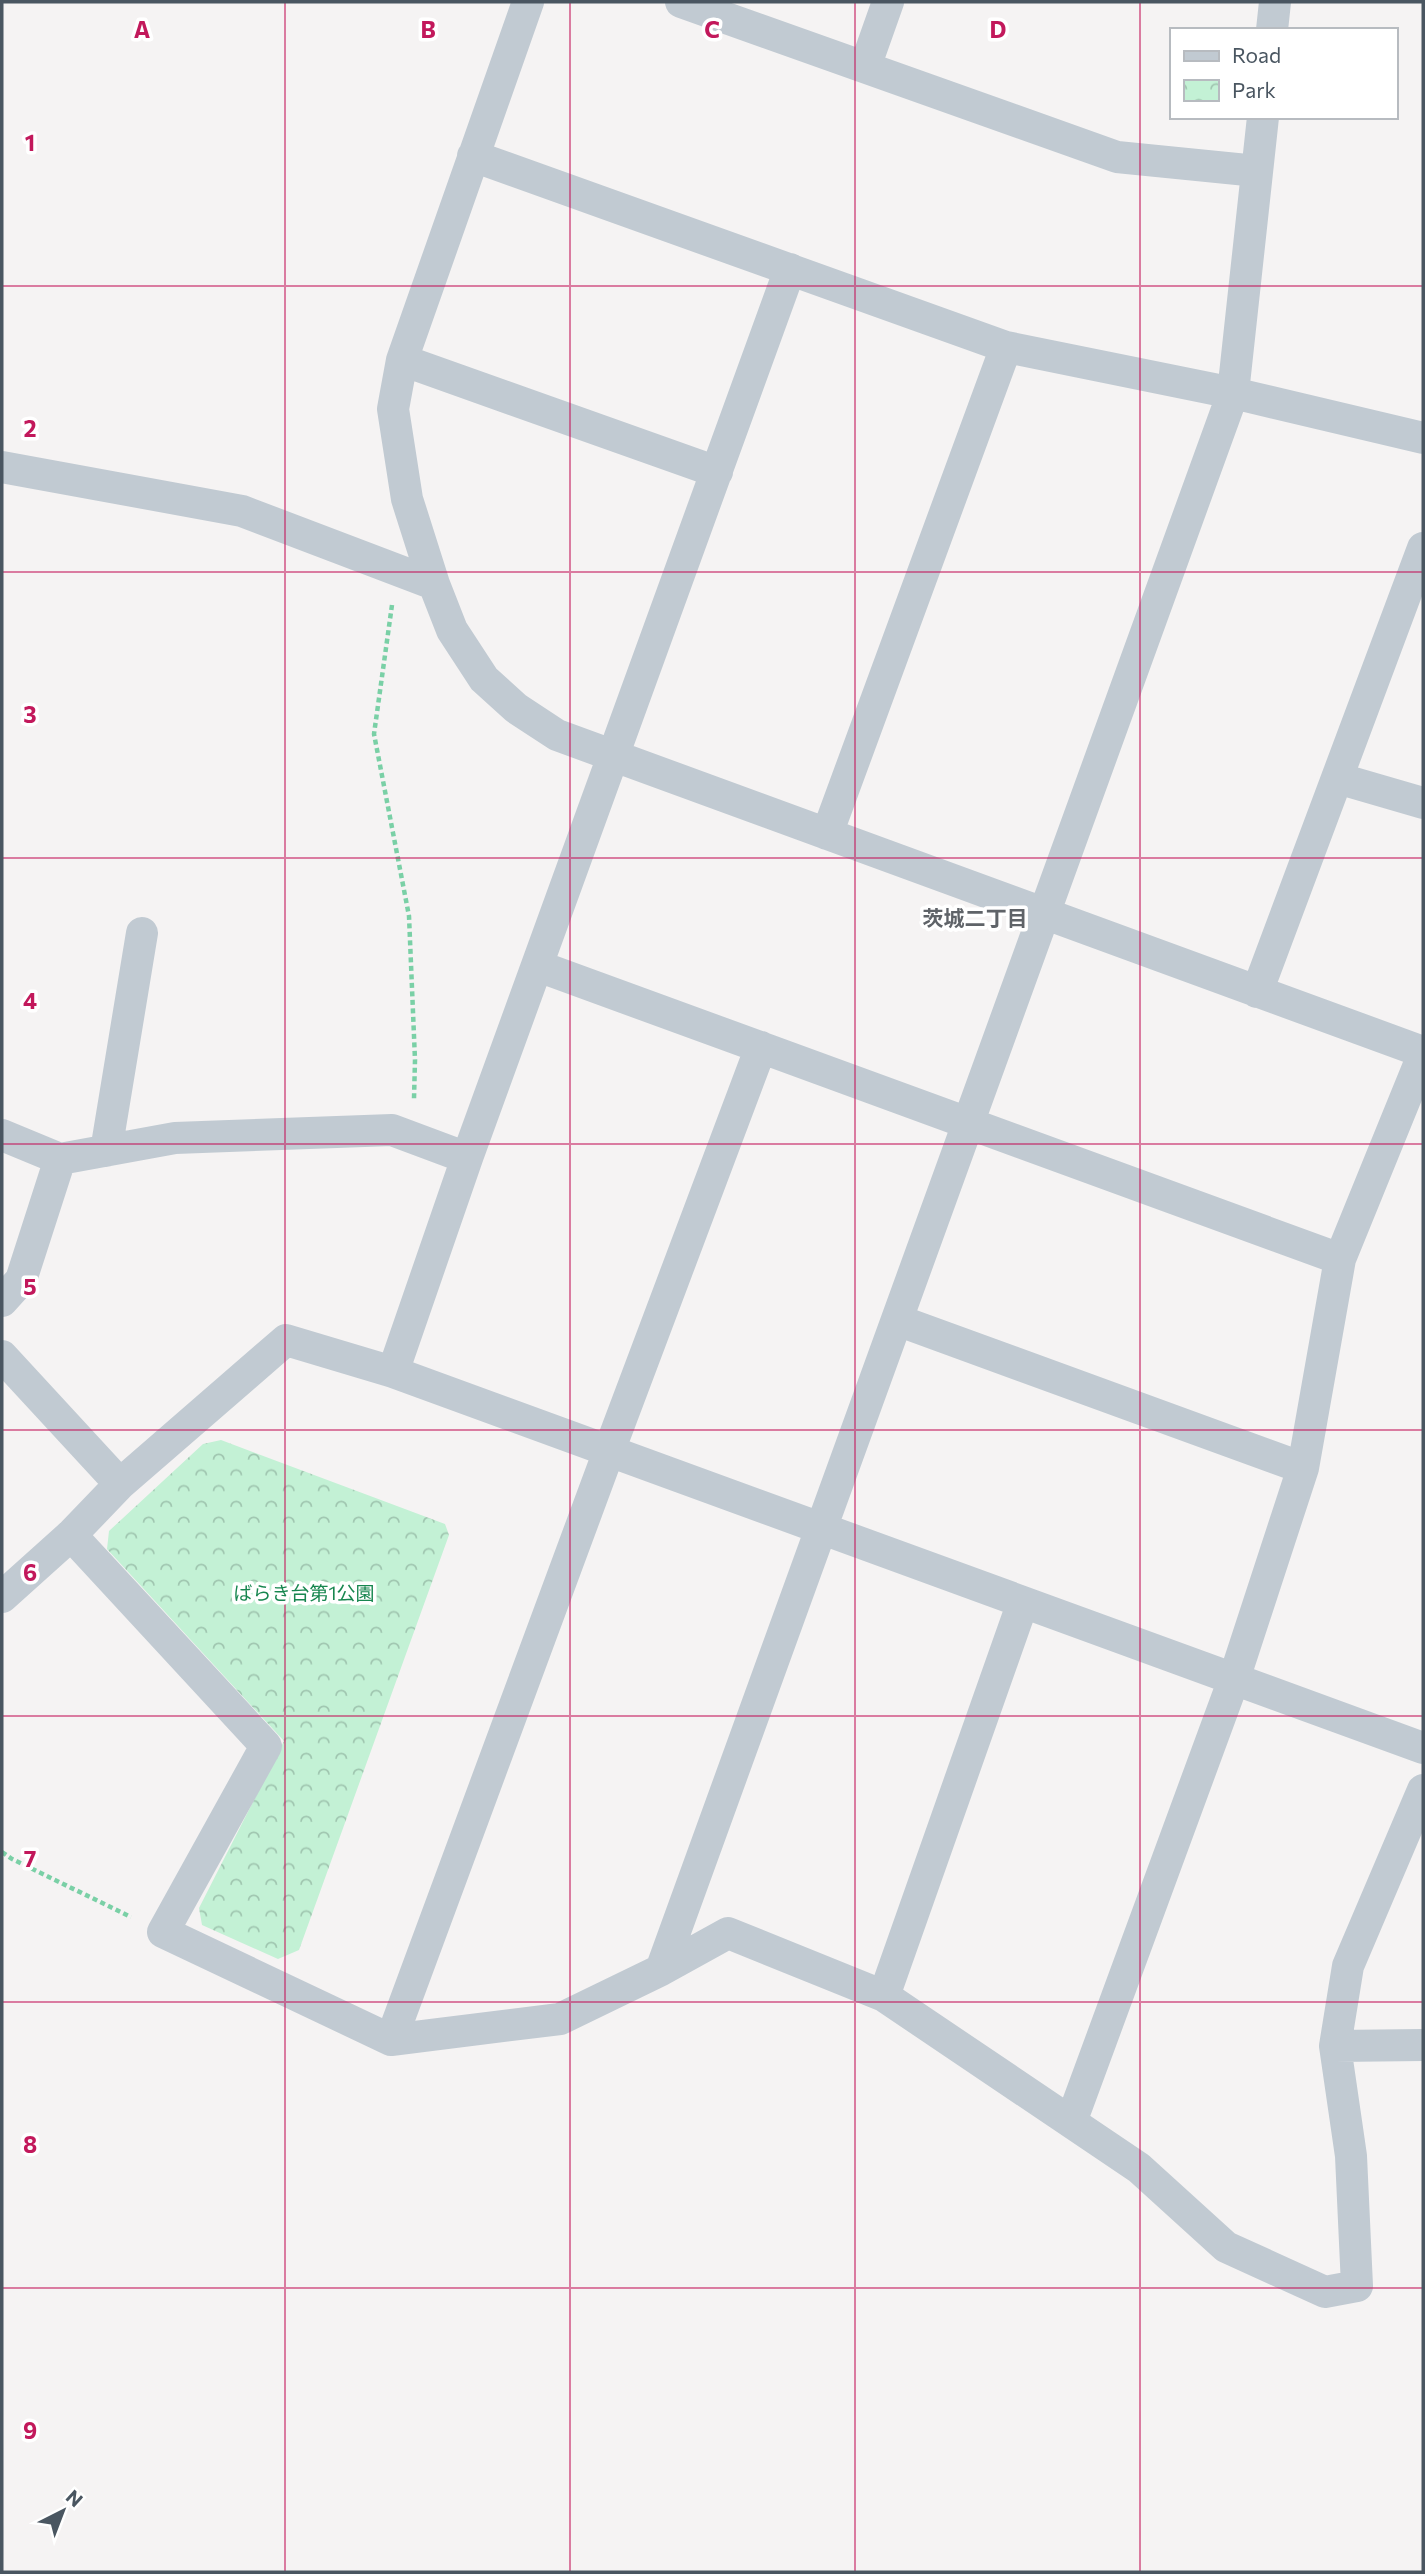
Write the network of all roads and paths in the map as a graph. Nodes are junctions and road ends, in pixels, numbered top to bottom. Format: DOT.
graph roads {
  1 [pos="528,2"];
  2 [pos="681,2"];
  3 [pos="888,2"];
  4 [pos="1275,2"];
  5 [pos="1272,28"];
  6 [pos="865,67"];
  7 [pos="1262,119"];
  8 [pos="473,156"];
  9 [pos="1257,171"];
  10 [pos="790,269"];
  11 [pos="1006,347"];
  12 [pos="402,360"];
  13 [pos="1233,393"];
  14 [pos="1423,438"];
  15 [pos="2,467"];
  16 [pos="717,472"];
  17 [pos="1423,548"];
  18 [pos="397,569"];
  19 [pos="434,584"];
  20 [pos="614,756"];
  21 [pos="1337,778"];
  22 [pos="1423,803"];
  23 [pos="827,834"];
  24 [pos="1043,914"];
  25 [pos="142,933"];
  26 [pos="538,966"];
  27 [pos="1257,992"];
  28 [pos="761,1047"];
  29 [pos="1423,1053"];
  30 [pos="968,1122"];
  31 [pos="2,1135"];
  32 [pos="413,1137"];
  33 [pos="106,1151"];
  34 [pos="467,1158"];
  35 [pos="60,1159"];
  36 [pos="1340,1259"];
  37 [pos="2,1301"];
  38 [pos="897,1320"];
  39 [pos="2,1356"];
  40 [pos="393,1372"];
  41 [pos="608,1451"];
  42 [pos="1303,1468"];
  43 [pos="120,1484"];
  44 [pos="822,1528"];
  45 [pos="71,1535"];
  46 [pos="2,1597"];
  47 [pos="1023,1602"];
  48 [pos="1234,1679"];
  49 [pos="1423,1748"];
  50 [pos="1423,1790"];
  51 [pos="2,1852"];
  52 [pos="163,1932"];
  53 [pos="662,1970"];
  54 [pos="884,1996"];
  55 [pos="391,2040"];
  56 [pos="1423,2045"];
  57 [pos="1335,2046"];
  58 [pos="1071,2122"];
  1 -- 8 [label="street"];
  2 -- 6 [label="street"];
  3 -- 6 [label="street"];
  4 -- 5 [label="street"];
  6 -- 9 [label="street"];
  7 -- 9 [label="street"];
  8 -- 10 [label="street"];
  8 -- 12 [label="street"];
  9 -- 13 [label="street"];
  10 -- 11 [label="street"];
  10 -- 16 [label="street"];
  11 -- 13 [label="street"];
  11 -- 23 [label="street"];
  12 -- 16 [label="street"];
  12 -- 19 [label="street"];
  13 -- 14 [label="street"];
  13 -- 24 [label="street"];
  15 -- 18 [label="street"];
  16 -- 20 [label="street"];
  17 -- 21 [label="street"];
  18 -- 19 [label="street"];
  18 -- 32 [label="path"];
  19 -- 20 [label="street"];
  20 -- 23 [label="street"];
  20 -- 26 [label="street"];
  21 -- 22 [label="street"];
  21 -- 27 [label="street"];
  23 -- 24 [label="street"];
  24 -- 27 [label="street"];
  24 -- 30 [label="street"];
  25 -- 33 [label="street"];
  26 -- 28 [label="street"];
  26 -- 34 [label="street"];
  27 -- 29 [label="street"];
  28 -- 30 [label="street"];
  28 -- 41 [label="street"];
  29 -- 36 [label="street"];
  30 -- 36 [label="street"];
  30 -- 38 [label="street"];
  31 -- 35 [label="street"];
  32 -- 33 [label="street"];
  32 -- 34 [label="street"];
  33 -- 35 [label="street"];
  34 -- 40 [label="street"];
  35 -- 37 [label="street"];
  36 -- 42 [label="street"];
  38 -- 42 [label="street"];
  38 -- 44 [label="street"];
  39 -- 43 [label="street"];
  40 -- 41 [label="street"];
  40 -- 43 [label="street"];
  41 -- 44 [label="street"];
  41 -- 55 [label="street"];
  42 -- 48 [label="street"];
  43 -- 45 [label="street"];
  44 -- 47 [label="street"];
  44 -- 53 [label="street"];
  45 -- 46 [label="street"];
  45 -- 52 [label="street"];
  47 -- 48 [label="street"];
  47 -- 54 [label="street"];
  48 -- 49 [label="street"];
  48 -- 58 [label="street"];
  50 -- 57 [label="street"];
  51 -- 52 [label="path"];
  52 -- 55 [label="street"];
  53 -- 54 [label="street"];
  53 -- 55 [label="street"];
  54 -- 58 [label="street"];
  56 -- 57 [label="street"];
  57 -- 58 [label="street"];
}
